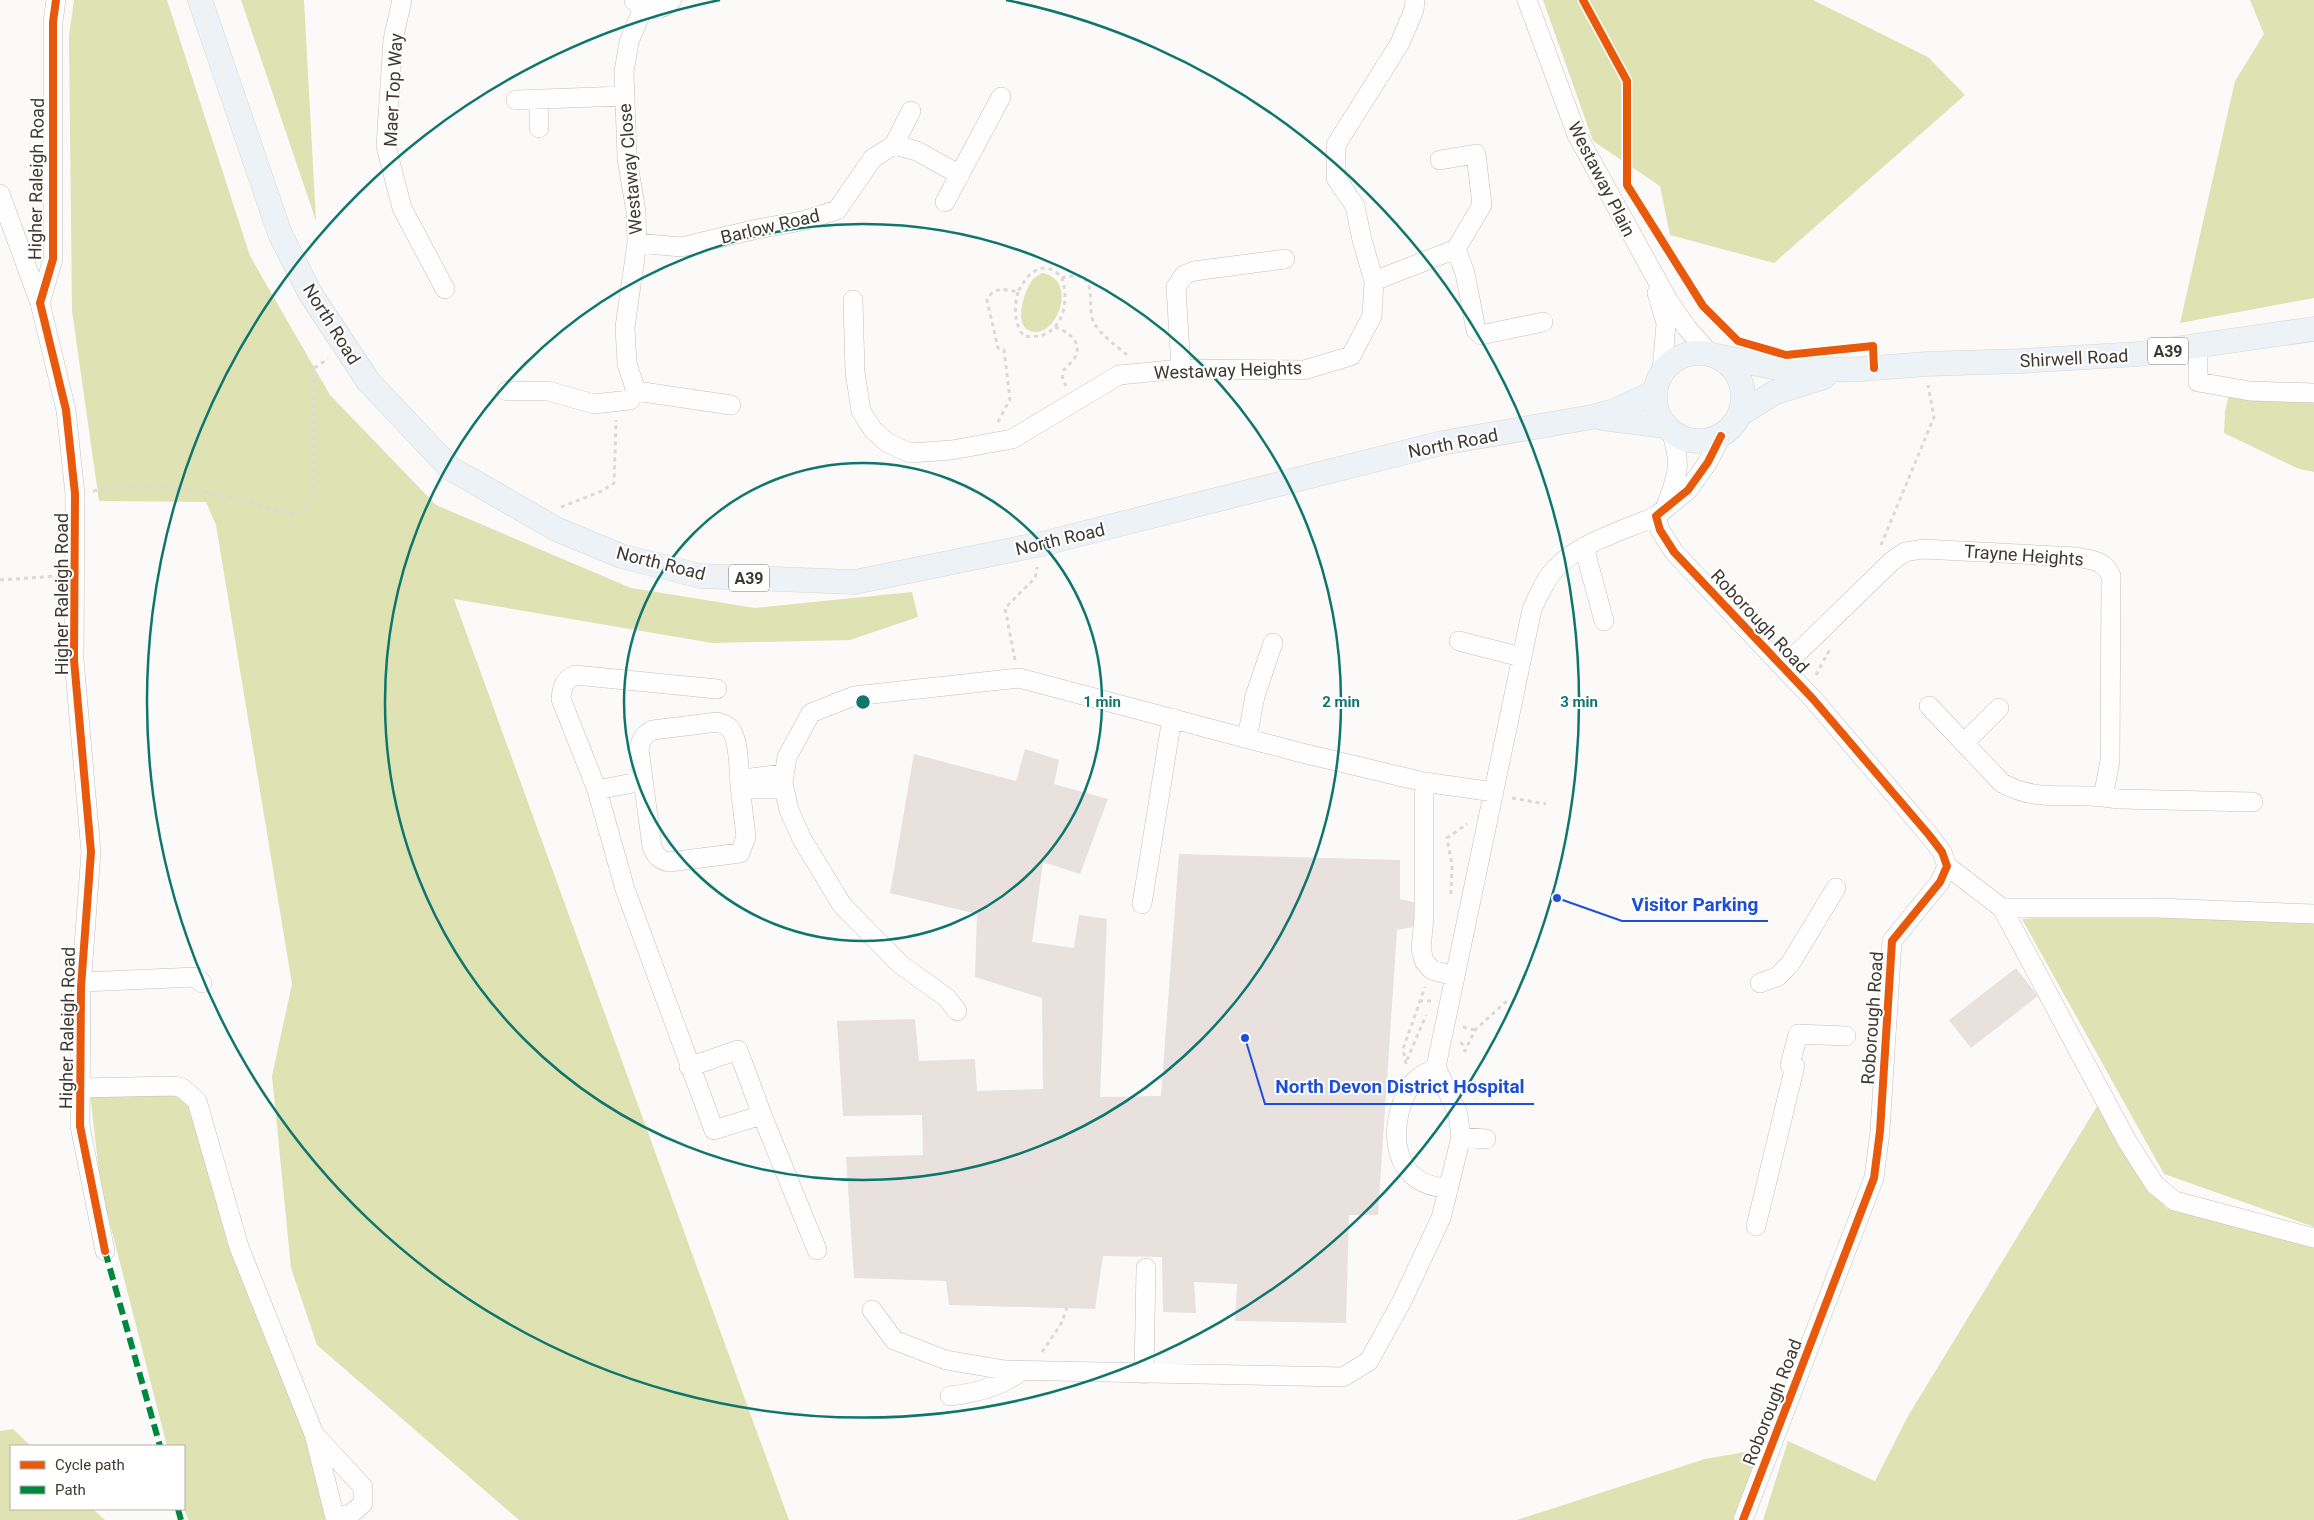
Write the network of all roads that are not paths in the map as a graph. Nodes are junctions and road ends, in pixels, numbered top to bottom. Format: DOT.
graph roads {
  1 [pos="56,0"];
  2 [pos="200,0"];
  3 [pos="402,0"];
  4 [pos="672,0"];
  5 [pos="1415,0"];
  6 [pos="1527,0"];
  7 [pos="638,4"];
  8 [pos="623,96"];
  9 [pos="1001,97"];
  10 [pos="539,99"];
  11 [pos="516,100"];
  12 [pos="911,111"];
  13 [pos="539,128"];
  14 [pos="894,145"];
  15 [pos="1440,160"];
  16 [pos="960,175"];
  17 [pos="0,194"];
  18 [pos="946,202"];
  19 [pos="637,243"];
  20 [pos="1456,249"];
  21 [pos="1285,259"];
  22 [pos="1650,271"];
  23 [pos="1374,281"];
  24 [pos="445,289"];
  25 [pos="853,300"];
  26 [pos="40,303"];
  27 [pos="1543,322"];
  28 [pos="2314,329"];
  29 [pos="2198,347"];
  30 [pos="1714,355"];
  31 [pos="1181,369"];
  32 [pos="1862,369"];
  33 [pos="1658,382"];
  34 [pos="507,391"];
  35 [pos="636,391"];
  36 [pos="2314,393"];
  37 [pos="731,406"];
  38 [pos="1740,414"];
  39 [pos="1592,418"];
  40 [pos="1668,428"];
  41 [pos="1721,436"];
  42 [pos="1661,512"];
  43 [pos="1584,547"];
  44 [pos="1604,621"];
  45 [pos="1459,641"];
  46 [pos="1273,643"];
  47 [pos="1521,657"];
  48 [pos="1783,667"];
  49 [pos="717,689"];
  50 [pos="1929,706"];
  51 [pos="1999,708"];
  52 [pos="1172,718"];
  53 [pos="1247,738"];
  54 [pos="1964,743"];
  55 [pos="643,781"];
  56 [pos="784,781"];
  57 [pos="1424,782"];
  58 [pos="743,786"];
  59 [pos="597,790"];
  60 [pos="1494,792"];
  61 [pos="2103,797"];
  62 [pos="2253,802"];
  63 [pos="1947,866"];
  64 [pos="1836,888"];
  65 [pos="1142,904"];
  66 [pos="2002,908"];
  67 [pos="2314,914"];
  68 [pos="1454,976"];
  69 [pos="82,982"];
  70 [pos="202,983"];
  71 [pos="1760,983"];
  72 [pos="957,1011"];
  73 [pos="1846,1036"];
  74 [pos="1436,1066"];
  75 [pos="689,1067"];
  76 [pos="80,1088"];
  77 [pos="762,1115"];
  78 [pos="1461,1137"];
  79 [pos="1486,1139"];
  80 [pos="1449,1188"];
  81 [pos="1756,1226"];
  82 [pos="2314,1238"];
  83 [pos="817,1250"];
  84 [pos="106,1251"];
  85 [pos="1146,1268"];
  86 [pos="872,1310"];
  87 [pos="1021,1371"];
  88 [pos="1144,1374"];
  89 [pos="950,1396"];
  90 [pos="314,1434"];
  91 [pos="335,1517"];
  92 [pos="1743,1520"];
  1 -- 26 [label="street, Higher Raleigh Road"];
  2 -- 39 [label="main road, North Road / A39"];
  3 -- 24 [label="street, Maer Top Way"];
  4 -- 7 [label="street"];
  5 -- 23 [label="street, Westaway Heights"];
  6 -- 22 [label="street, Westaway Plain"];
  7 -- 8 [label="street, Westaway Close"];
  8 -- 10 [label="street"];
  8 -- 19 [label="street, Westaway Close"];
  9 -- 16 [label="street"];
  10 -- 11 [label="street"];
  10 -- 13 [label="street"];
  12 -- 14 [label="street"];
  14 -- 16 [label="street"];
  14 -- 19 [label="street, Barlow Road"];
  15 -- 20 [label="street"];
  16 -- 18 [label="street"];
  17 -- 26 [label="street"];
  19 -- 35 [label="street, Westaway Close"];
  20 -- 23 [label="street"];
  20 -- 27 [label="street"];
  21 -- 31 [label="street"];
  22 -- 30 [label="street, Westaway Plain"];
  22 -- 33 [label="street, Westaway Plain"];
  23 -- 31 [label="street, Westaway Heights"];
  25 -- 31 [label="street, Westaway Heights"];
  26 -- 69 [label="street, Higher Raleigh Road"];
  28 -- 29 [label="main road, Shirwell Road / A39"];
  29 -- 32 [label="main road, Shirwell Road / A39"];
  29 -- 36 [label="street"];
  30 -- 32 [label="main road, Shirwell Road / A39"];
  30 -- 33 [label="main road"];
  30 -- 38 [label="main road"];
  32 -- 38 [label="main road, Shirwell Road / A39"];
  33 -- 39 [label="main road, North Road / A39"];
  33 -- 40 [label="main road"];
  34 -- 35 [label="street"];
  35 -- 37 [label="street"];
  38 -- 41 [label="main road"];
  39 -- 40 [label="main road, North Road / A39"];
  40 -- 41 [label="main road"];
  40 -- 42 [label="street"];
  41 -- 42 [label="street"];
  42 -- 43 [label="street"];
  42 -- 48 [label="street, Roborough Road"];
  43 -- 44 [label="street"];
  43 -- 47 [label="street"];
  45 -- 47 [label="street"];
  46 -- 53 [label="street"];
  47 -- 60 [label="street"];
  48 -- 61 [label="street, Trayne Heights"];
  48 -- 63 [label="street, Roborough Road"];
  49 -- 59 [label="street"];
  50 -- 54 [label="street"];
  51 -- 54 [label="street"];
  52 -- 53 [label="street"];
  52 -- 56 [label="street"];
  52 -- 65 [label="street"];
  53 -- 57 [label="street"];
  54 -- 61 [label="street"];
  55 -- 58 [label="street"];
  55 -- 58 [label="street"];
  55 -- 59 [label="street"];
  56 -- 58 [label="street"];
  56 -- 72 [label="street"];
  57 -- 60 [label="street"];
  57 -- 68 [label="street"];
  59 -- 75 [label="street"];
  60 -- 68 [label="street"];
  61 -- 62 [label="street"];
  63 -- 66 [label="street"];
  63 -- 92 [label="street, Roborough Road"];
  64 -- 71 [label="street"];
  66 -- 67 [label="street"];
  66 -- 82 [label="street"];
  68 -- 74 [label="street"];
  69 -- 70 [label="street"];
  69 -- 76 [label="street, Higher Raleigh Road"];
  73 -- 81 [label="street"];
  74 -- 78 [label="street"];
  74 -- 80 [label="street"];
  75 -- 77 [label="street"];
  75 -- 77 [label="street"];
  76 -- 84 [label="street, Higher Raleigh Road"];
  76 -- 90 [label="street"];
  77 -- 83 [label="street"];
  78 -- 79 [label="street"];
  78 -- 80 [label="street"];
  80 -- 88 [label="street"];
  85 -- 88 [label="street"];
  86 -- 87 [label="street"];
  87 -- 88 [label="street"];
  87 -- 89 [label="street"];
  90 -- 91 [label="street"];
  90 -- 91 [label="street"];
}
